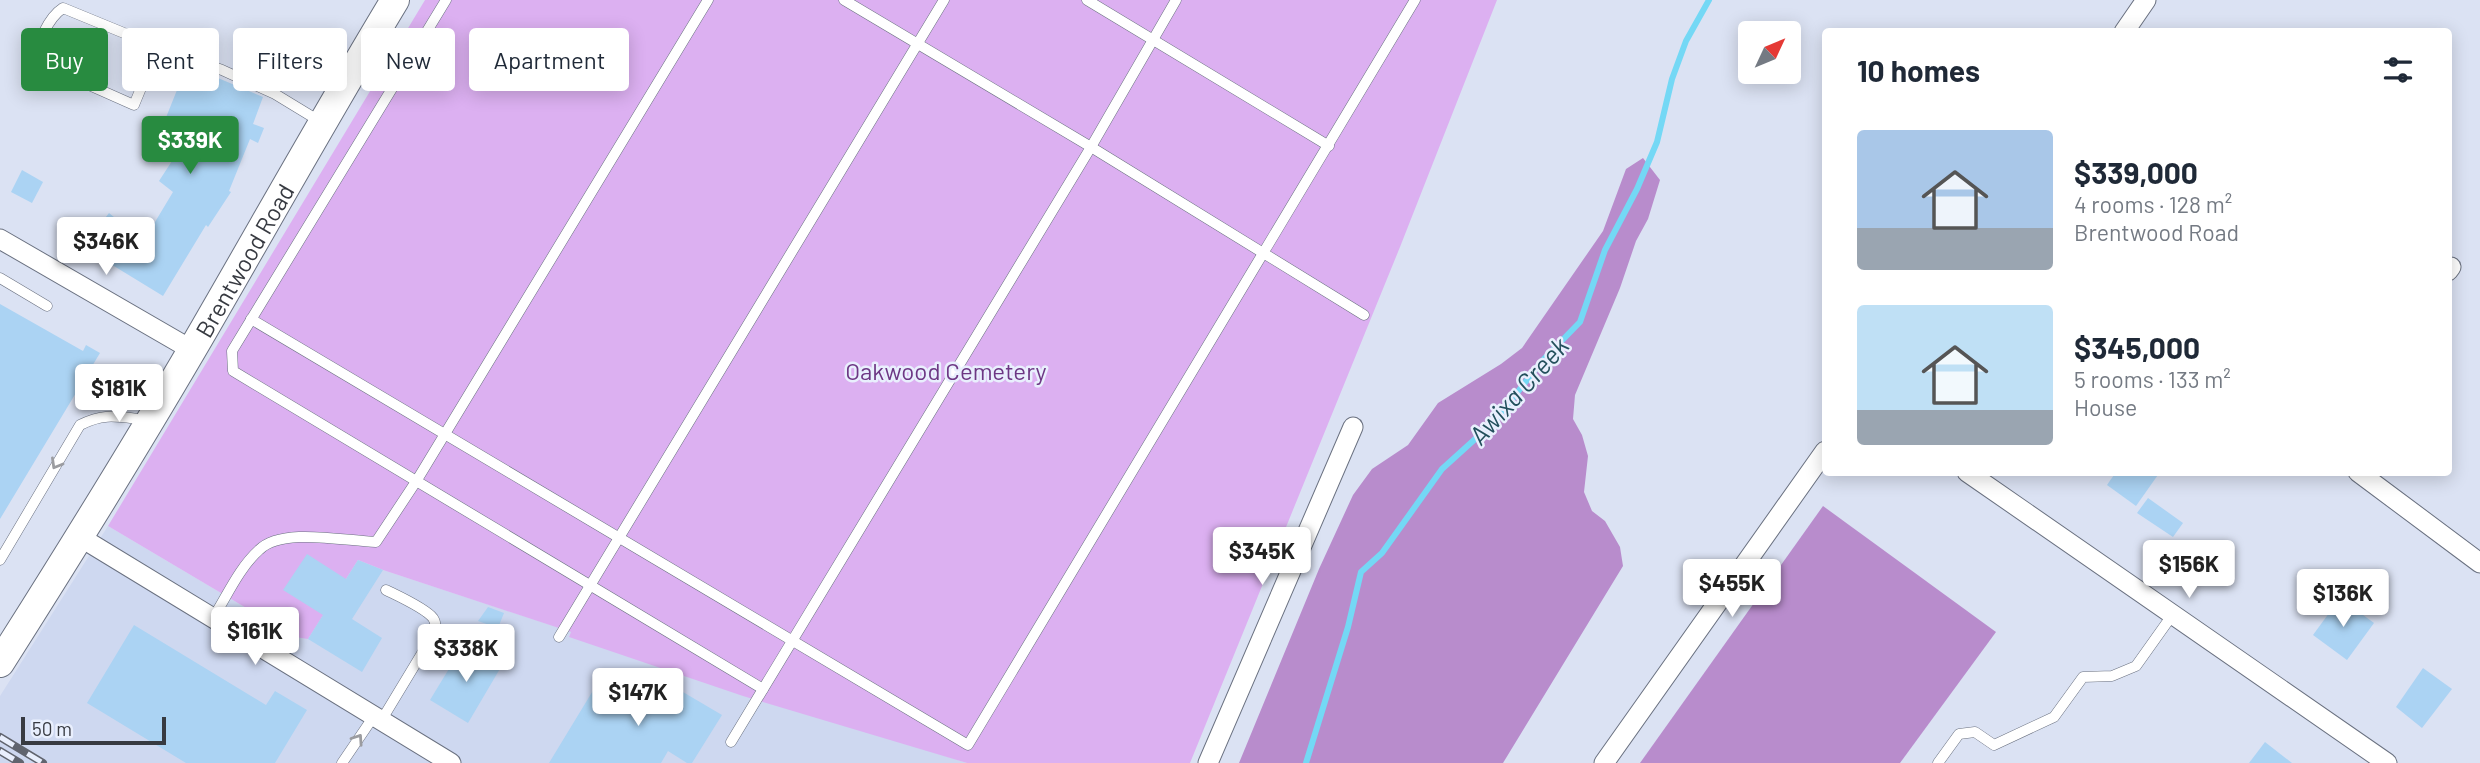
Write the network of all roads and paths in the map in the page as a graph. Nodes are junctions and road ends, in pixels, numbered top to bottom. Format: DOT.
graph roads {
  1 [pos="395,0"];
  2 [pos="446,0"];
  3 [pos="708,0"];
  4 [pos="844,0"];
  5 [pos="944,0"];
  6 [pos="1087,0"];
  7 [pos="1176,0"];
  8 [pos="1416,0"];
  9 [pos="2146,0"];
  10 [pos="2127,28"];
  11 [pos="1153,40"];
  12 [pos="918,44"];
  13 [pos="158,47"];
  14 [pos="219,69"];
  15 [pos="321,123"];
  16 [pos="1329,146"];
  17 [pos="1091,147"];
  18 [pos="0,239"];
  19 [pos="1265,254"];
  20 [pos="0,278"];
  21 [pos="47,306"];
  22 [pos="1364,315"];
  23 [pos="251,319"];
  24 [pos="192,350"];
  25 [pos="150,421"];
  26 [pos="1353,427"];
  27 [pos="446,433"];
  28 [pos="1822,455"];
  29 [pos="1973,476"];
  30 [pos="2363,476"];
  31 [pos="417,480"];
  32 [pos="80,537"];
  33 [pos="620,537"];
  34 [pos="0,560"];
  35 [pos="2480,563"];
  36 [pos="591,585"];
  37 [pos="386,590"];
  38 [pos="2173,614"];
  39 [pos="213,618"];
  40 [pos="559,637"];
  41 [pos="792,642"];
  42 [pos="5,651"];
  43 [pos="764,689"];
  44 [pos="378,718"];
  45 [pos="731,742"];
  46 [pos="342,763"];
  47 [pos="451,763"];
  48 [pos="1208,763"];
  49 [pos="1604,763"];
  50 [pos="1938,763"];
  51 [pos="2387,763"];
  1 -- 15 [label="street, Brentwood Road"];
  2 -- 23 [label="lane"];
  3 -- 27 [label="lane"];
  4 -- 12 [label="lane"];
  5 -- 12 [label="lane"];
  6 -- 11 [label="lane"];
  7 -- 11 [label="lane"];
  8 -- 16 [label="lane"];
  9 -- 10 [label="street"];
  11 -- 16 [label="lane"];
  11 -- 17 [label="lane"];
  12 -- 17 [label="lane"];
  12 -- 33 [label="lane"];
  13 -- 13 [label="lane"];
  14 -- 15 [label="lane"];
  15 -- 24 [label="street, Brentwood Road"];
  16 -- 19 [label="lane"];
  17 -- 19 [label="lane"];
  17 -- 41 [label="lane"];
  18 -- 24 [label="street"];
  19 -- 22 [label="lane"];
  19 -- 41 [label="lane"];
  20 -- 21 [label="lane"];
  23 -- 27 [label="lane"];
  23 -- 31 [label="lane"];
  24 -- 25 [label="street, Brentwood Road"];
  25 -- 32 [label="street, Brentwood Road"];
  25 -- 34 [label="lane, one-way"];
  26 -- 48 [label="street"];
  27 -- 31 [label="lane"];
  27 -- 33 [label="lane"];
  28 -- 49 [label="street"];
  29 -- 38 [label="street"];
  30 -- 35 [label="street"];
  31 -- 36 [label="lane"];
  31 -- 39 [label="lane"];
  32 -- 39 [label="street"];
  32 -- 42 [label="street, Brentwood Road"];
  33 -- 36 [label="lane"];
  33 -- 41 [label="lane"];
  36 -- 40 [label="lane"];
  36 -- 43 [label="lane"];
  37 -- 44 [label="lane"];
  38 -- 50 [label="lane"];
  38 -- 51 [label="street"];
  39 -- 44 [label="street"];
  41 -- 43 [label="lane"];
  43 -- 45 [label="lane"];
  46 -- 44 [label="lane, one-way"];
  44 -- 47 [label="street"];
}
